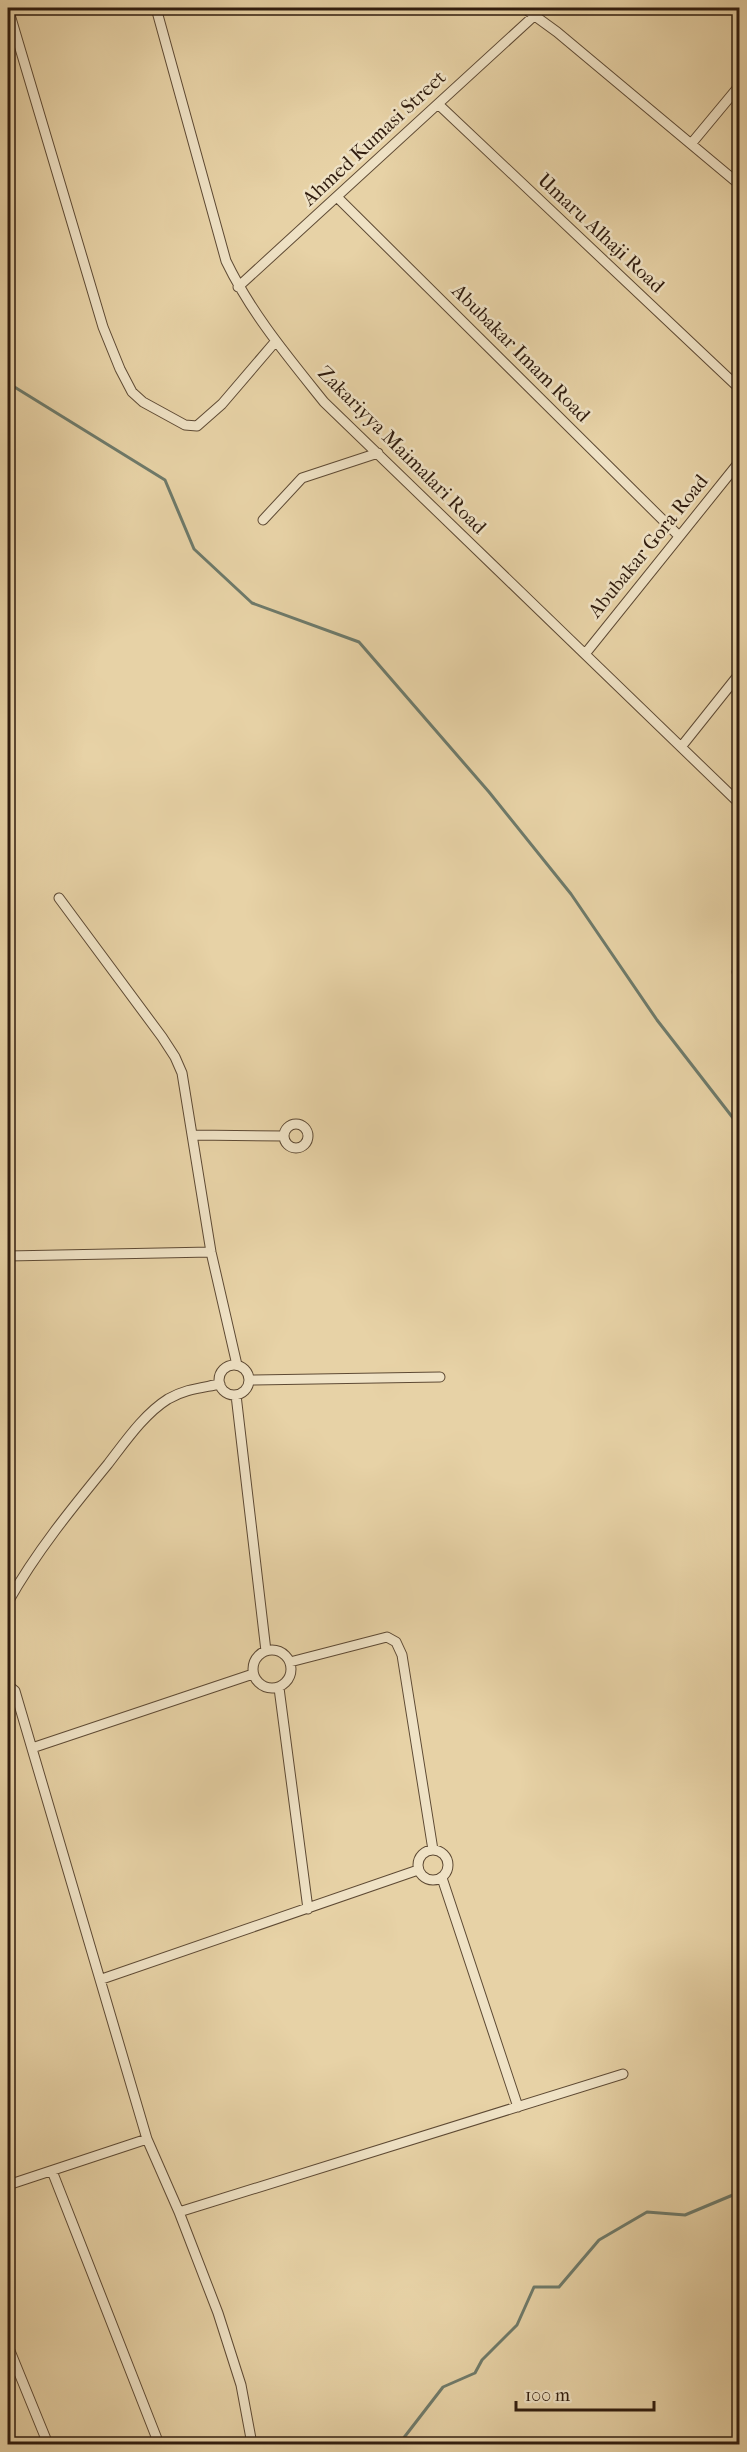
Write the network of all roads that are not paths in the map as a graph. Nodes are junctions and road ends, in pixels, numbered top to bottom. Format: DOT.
graph roads {
  1 [pos="8,8"];
  2 [pos="156,8"];
  3 [pos="525,8"];
  4 [pos="535,15"];
  5 [pos="740,85"];
  6 [pos="438,104"];
  7 [pos="691,144"];
  8 [pos="740,185"];
  9 [pos="337,197"];
  10 [pos="238,287"];
  11 [pos="275,342"];
  12 [pos="740,389"];
  13 [pos="378,453"];
  14 [pos="740,461"];
  15 [pos="263,519"];
  16 [pos="679,536"];
  17 [pos="585,654"];
  18 [pos="740,673"];
  19 [pos="681,747"];
  20 [pos="740,804"];
  21 [pos="59,898"];
  22 [pos="193,1135"];
  23 [pos="284,1136"];
  24 [pos="211,1252"];
  25 [pos="8,1256"];
  26 [pos="237,1365"];
  27 [pos="440,1377"];
  28 [pos="249,1380"];
  29 [pos="220,1384"];
  30 [pos="237,1395"];
  31 [pos="8,1602"];
  32 [pos="266,1651"];
  33 [pos="290,1662"];
  34 [pos="8,1672"];
  35 [pos="253,1674"];
  36 [pos="8,1686"];
  37 [pos="279,1688"];
  38 [pos="32,1748"];
  39 [pos="433,1850"];
  40 [pos="418,1870"];
  41 [pos="442,1878"];
  42 [pos="308,1909"];
  43 [pos="102,1979"];
  44 [pos="623,2074"];
  45 [pos="518,2107"];
  46 [pos="147,2139"];
  47 [pos="52,2171"];
  48 [pos="8,2185"];
  49 [pos="179,2212"];
  50 [pos="8,2346"];
  51 [pos="48,2445"];
  52 [pos="159,2445"];
  53 [pos="252,2445"];
  1 -- 11 [label="street"];
  2 -- 10 [label="street, Zakariyya Maimalari Road"];
  3 -- 4 [label="street"];
  4 -- 6 [label="street, Ahmed Kumasi Street"];
  4 -- 7 [label="street"];
  5 -- 7 [label="street"];
  6 -- 9 [label="street, Ahmed Kumasi Street"];
  6 -- 12 [label="street, Umaru Alhaji Road"];
  7 -- 8 [label="street"];
  9 -- 10 [label="street, Ahmed Kumasi Street"];
  9 -- 16 [label="street, Abubakar Imam Road"];
  10 -- 11 [label="street, Zakariyya Maimalari Road"];
  11 -- 13 [label="street, Zakariyya Maimalari Road"];
  13 -- 15 [label="street"];
  13 -- 17 [label="street, Zakariyya Maimalari Road"];
  14 -- 16 [label="street, Abubakar Gora Road"];
  16 -- 17 [label="street, Abubakar Gora Road"];
  17 -- 19 [label="street, Zakariyya Maimalari Road"];
  18 -- 19 [label="street"];
  19 -- 20 [label="street, Zakariyya Maimalari Road"];
  21 -- 22 [label="street"];
  22 -- 23 [label="street"];
  22 -- 24 [label="street"];
  24 -- 25 [label="street"];
  24 -- 26 [label="street"];
  26 -- 28 [label="street"];
  26 -- 29 [label="street"];
  27 -- 28 [label="street"];
  28 -- 30 [label="street"];
  29 -- 30 [label="street"];
  29 -- 31 [label="street"];
  30 -- 32 [label="street"];
  32 -- 33 [label="street"];
  32 -- 35 [label="street"];
  33 -- 37 [label="street"];
  33 -- 39 [label="street"];
  34 -- 36 [label="street"];
  35 -- 37 [label="street"];
  35 -- 38 [label="street"];
  36 -- 38 [label="street"];
  37 -- 42 [label="street"];
  38 -- 43 [label="street"];
  39 -- 40 [label="street"];
  39 -- 41 [label="street"];
  40 -- 41 [label="street"];
  40 -- 42 [label="street"];
  41 -- 45 [label="street"];
  42 -- 43 [label="street"];
  43 -- 46 [label="street"];
  44 -- 45 [label="street"];
  45 -- 49 [label="street"];
  46 -- 47 [label="street"];
  46 -- 49 [label="street"];
  47 -- 48 [label="street"];
  47 -- 52 [label="street"];
  49 -- 53 [label="street"];
  50 -- 51 [label="street"];
}
